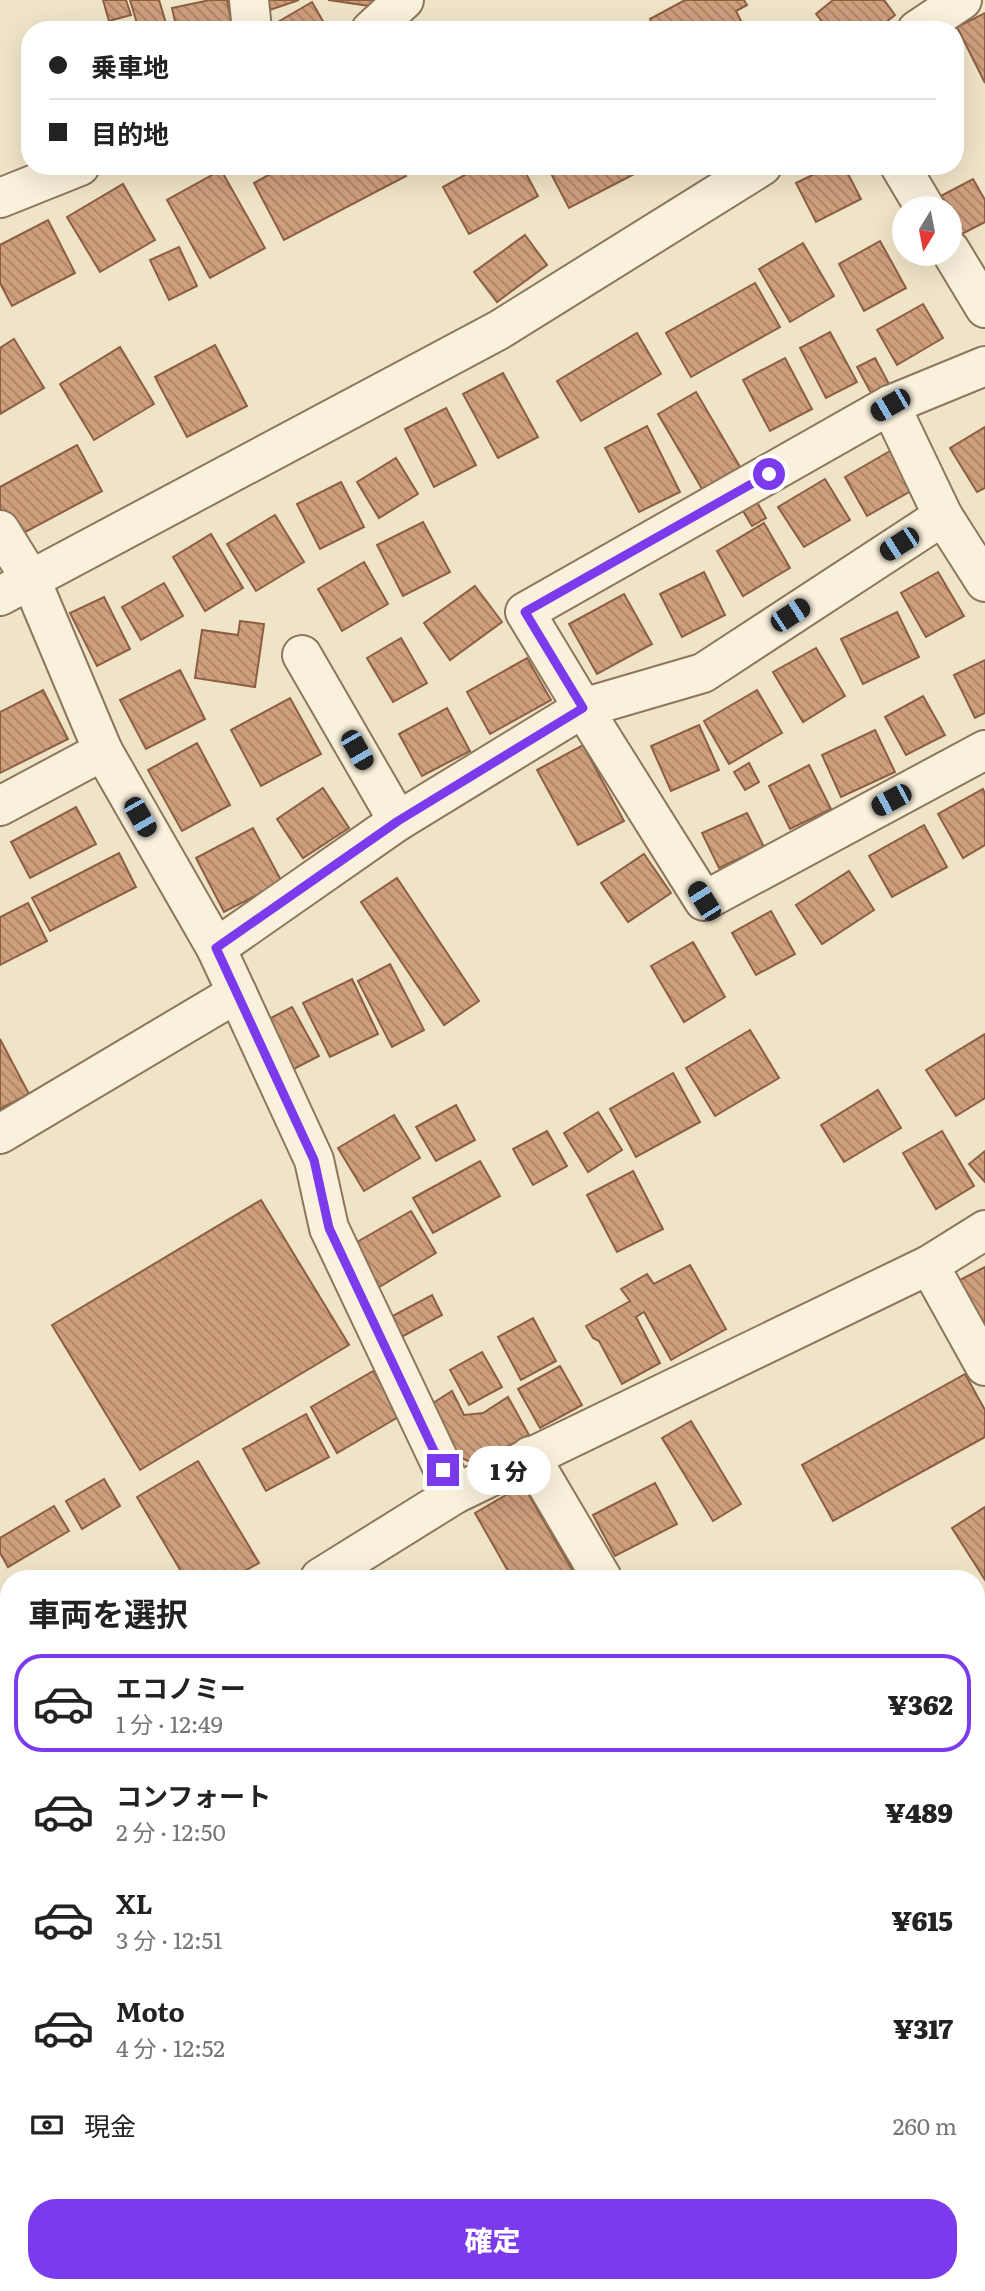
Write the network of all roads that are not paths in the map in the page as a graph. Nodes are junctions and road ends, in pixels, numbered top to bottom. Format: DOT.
graph roads {
  1 [pos="250,0"];
  2 [pos="404,0"];
  3 [pos="962,0"];
  4 [pos="251,21"];
  5 [pos="381,21"];
  6 [pos="930,21"];
  7 [pos="58,175"];
  8 [pos="748,175"];
  9 [pos="905,175"];
  10 [pos="918,196"];
  11 [pos="0,198"];
  12 [pos="960,266"];
  13 [pos="985,308"];
  14 [pos="985,366"];
  15 [pos="890,405"];
  16 [pos="943,516"];
  17 [pos="0,530"];
  18 [pos="985,582"];
  19 [pos="15,588"];
  20 [pos="302,655"];
  21 [pos="583,708"];
  22 [pos="985,750"];
  23 [pos="103,751"];
  24 [pos="0,806"];
  25 [pos="398,821"];
  26 [pos="216,948"];
  27 [pos="237,993"];
  28 [pos="0,1134"];
  29 [pos="985,1230"];
  30 [pos="929,1265"];
  31 [pos="985,1366"];
  32 [pos="530,1456"];
  33 [pos="455,1494"];
  34 [pos="333,1570"];
  35 [pos="597,1570"];
  1 -- 4 [label="street"];
  2 -- 5 [label="street"];
  3 -- 6 [label="street"];
  7 -- 11 [label="street"];
  8 -- 19 [label="street"];
  9 -- 10 [label="street"];
  12 -- 13 [label="street"];
  14 -- 15 [label="street"];
  15 -- 16 [label="street"];
  15 -- 21 [label="street"];
  16 -- 18 [label="street"];
  16 -- 21 [label="street"];
  17 -- 19 [label="street"];
  19 -- 23 [label="street"];
  20 -- 25 [label="street"];
  21 -- 22 [label="street"];
  21 -- 25 [label="street"];
  23 -- 24 [label="street"];
  23 -- 26 [label="street"];
  25 -- 26 [label="street"];
  26 -- 27 [label="street"];
  27 -- 28 [label="street"];
  27 -- 33 [label="street"];
  29 -- 30 [label="street"];
  30 -- 31 [label="street"];
  30 -- 32 [label="street"];
  32 -- 33 [label="street"];
  32 -- 35 [label="street"];
  33 -- 34 [label="street"];
}
